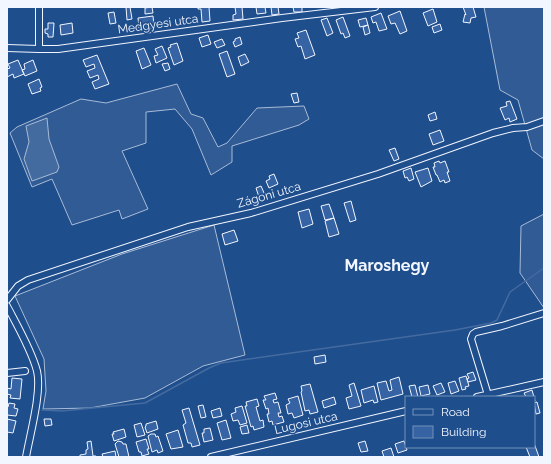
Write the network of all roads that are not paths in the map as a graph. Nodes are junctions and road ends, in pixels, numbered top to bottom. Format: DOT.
graph roads {
  1 [pos="38,7"];
  2 [pos="375,7"];
  3 [pos="7,48"];
  4 [pos="39,49"];
  5 [pos="544,121"];
  6 [pos="7,300"];
  7 [pos="7,306"];
  8 [pos="544,313"];
  9 [pos="25,371"];
  10 [pos="7,374"];
  11 [pos="544,382"];
  12 [pos="488,395"];
  13 [pos="482,396"];
  14 [pos="405,411"];
  15 [pos="26,457"];
  16 [pos="211,457"];
  1 -- 4 [label="street"];
  2 -- 4 [label="street, Medgyesi utca"];
  3 -- 4 [label="street, Medgyesi utca"];
  5 -- 6 [label="street, Zágoni utca"];
  7 -- 15 [label="street"];
  8 -- 12 [label="street"];
  9 -- 10 [label="street"];
  11 -- 12 [label="street"];
  12 -- 13 [label="street"];
  14 -- 16 [label="street, Lugosi utca"];
}
